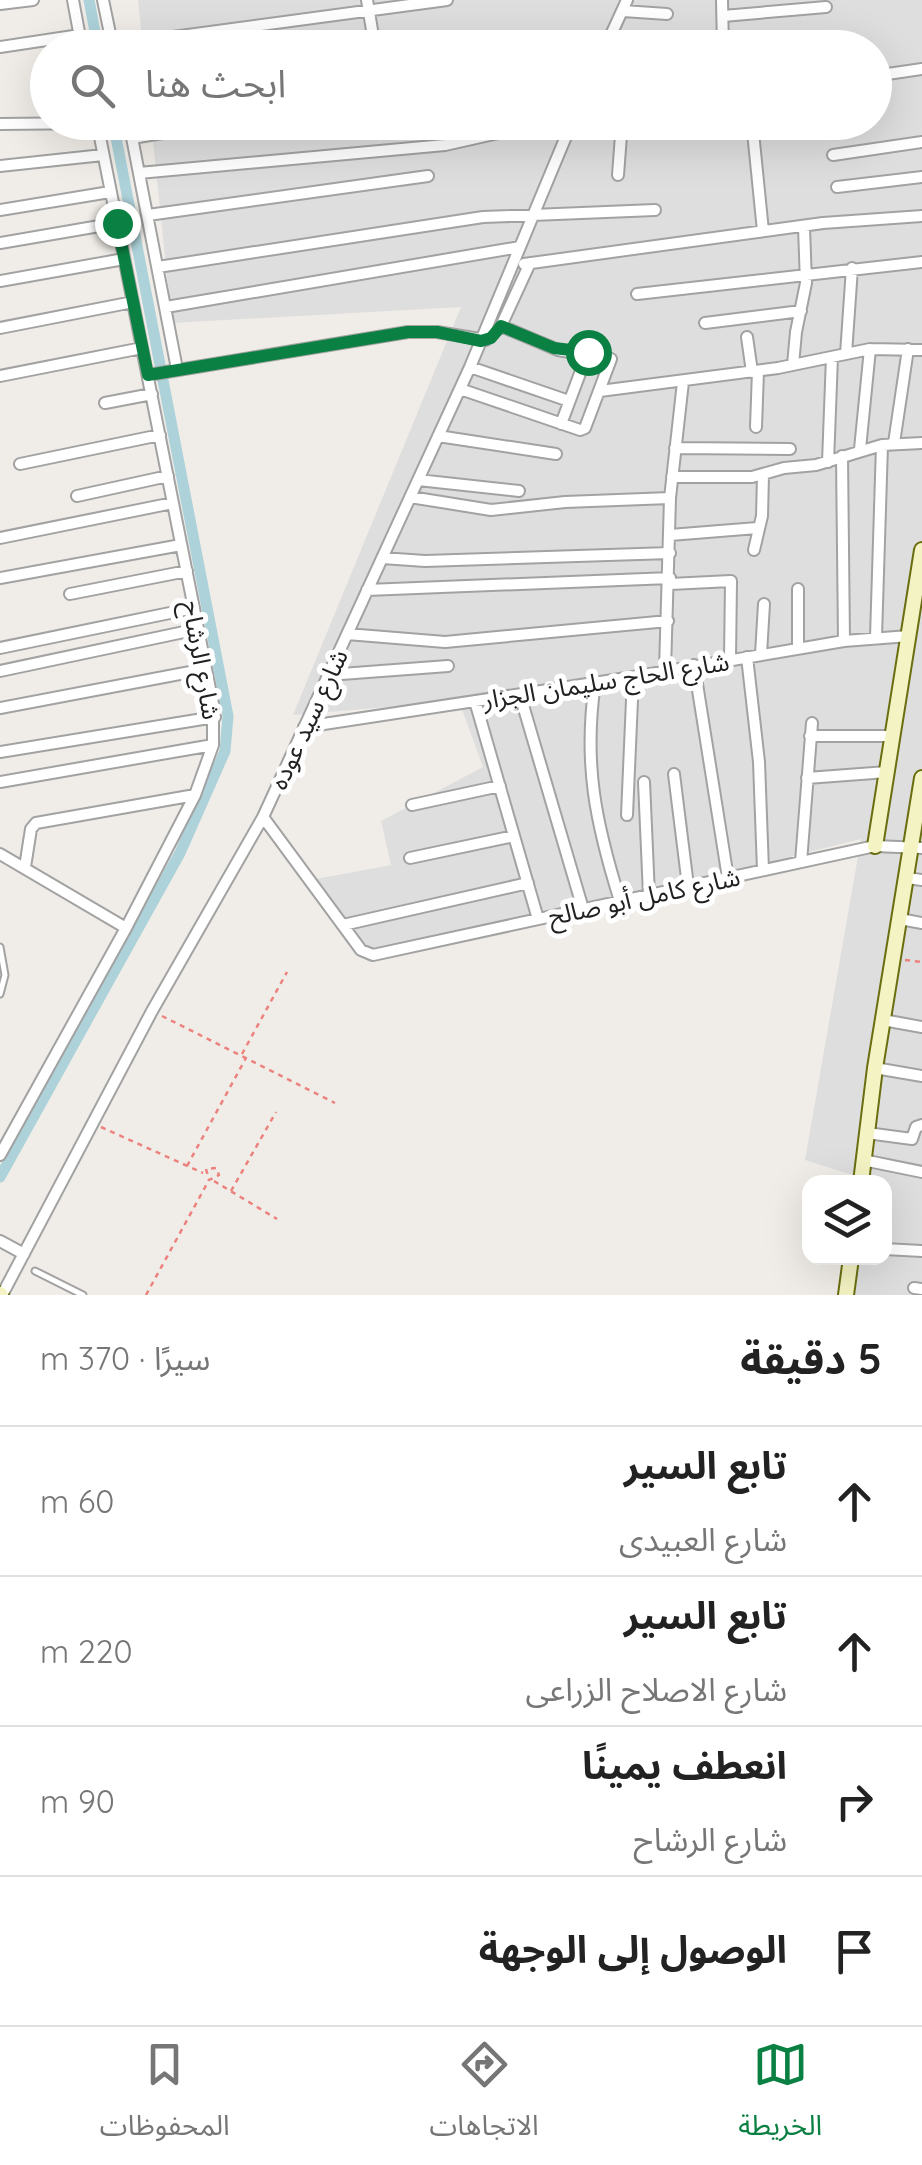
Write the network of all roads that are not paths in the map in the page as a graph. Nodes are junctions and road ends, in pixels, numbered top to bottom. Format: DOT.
graph roads {
  1 [pos="33,0"];
  2 [pos="72,0"];
  3 [pos="104,0"];
  4 [pos="447,0"];
  5 [pos="722,0"];
  6 [pos="0,4"];
  7 [pos="368,5"];
  8 [pos="625,5"];
  9 [pos="826,7"];
  10 [pos="667,14"];
  11 [pos="723,16"];
  12 [pos="78,30"];
  13 [pos="110,30"];
  14 [pos="213,30"];
  15 [pos="372,30"];
  16 [pos="613,30"];
  17 [pos="723,30"];
  18 [pos="30,45"];
  19 [pos="0,47"];
  20 [pos="922,69"];
  21 [pos="892,73"];
  22 [pos="0,124"];
  23 [pos="30,124"];
  24 [pos="100,140"];
  25 [pos="132,140"];
  26 [pos="468,140"];
  27 [pos="565,140"];
  28 [pos="621,140"];
  29 [pos="754,140"];
  30 [pos="922,142"];
  31 [pos="103,155"];
  32 [pos="833,155"];
  33 [pos="0,166"];
  34 [pos="139,173"];
  35 [pos="618,174"];
  36 [pos="428,176"];
  37 [pos="922,176"];
  38 [pos="838,187"];
  39 [pos="110,192"];
  40 [pos="0,210"];
  41 [pos="655,210"];
  42 [pos="148,215"];
  43 [pos="530,216"];
  44 [pos="922,216"];
  45 [pos="117,223"];
  46 [pos="804,226"];
  47 [pos="763,231"];
  48 [pos="0,243"];
  49 [pos="520,246"];
  50 [pos="124,259"];
  51 [pos="922,262"];
  52 [pos="530,263"];
  53 [pos="513,266"];
  54 [pos="158,268"];
  55 [pos="852,268"];
  56 [pos="806,273"];
  57 [pos="0,281"];
  58 [pos="638,294"];
  59 [pos="133,302"];
  60 [pos="166,307"];
  61 [pos="801,311"];
  62 [pos="705,323"];
  63 [pos="501,326"];
  64 [pos="0,328"];
  65 [pos="747,338"];
  66 [pos="481,341"];
  67 [pos="142,348"];
  68 [pos="870,349"];
  69 [pos="908,349"];
  70 [pos="922,350"];
  71 [pos="588,352"];
  72 [pos="846,354"];
  73 [pos="832,357"];
  74 [pos="793,365"];
  75 [pos="470,366"];
  76 [pos="178,369"];
  77 [pos="755,371"];
  78 [pos="148,375"];
  79 [pos="0,376"];
  80 [pos="683,382"];
  81 [pos="460,389"];
  82 [pos="600,391"];
  83 [pos="152,394"];
  84 [pos="569,402"];
  85 [pos="105,404"];
  86 [pos="560,424"];
  87 [pos="756,426"];
  88 [pos="160,435"];
  89 [pos="438,436"];
  90 [pos="922,443"];
  91 [pos="888,444"];
  92 [pos="676,448"];
  93 [pos="860,449"];
  94 [pos="790,450"];
  95 [pos="556,454"];
  96 [pos="842,456"];
  97 [pos="828,462"];
  98 [pos="20,464"];
  99 [pos="764,475"];
  100 [pos="168,476"];
  101 [pos="672,477"];
  102 [pos="418,480"];
  103 [pos="519,491"];
  104 [pos="77,496"];
  105 [pos="410,497"];
  106 [pos="670,498"];
  107 [pos="173,502"];
  108 [pos="756,528"];
  109 [pos="670,536"];
  110 [pos="0,538"];
  111 [pos="182,544"];
  112 [pos="754,550"];
  113 [pos="922,550"];
  114 [pos="670,553"];
  115 [pos="382,558"];
  116 [pos="187,571"];
  117 [pos="0,578"];
  118 [pos="670,581"];
  119 [pos="798,589"];
  120 [pos="367,590"];
  121 [pos="70,594"];
  122 [pos="764,604"];
  123 [pos="918,606"];
  124 [pos="194,608"];
  125 [pos="668,621"];
  126 [pos="198,630"];
  127 [pos="347,634"];
  128 [pos="908,636"];
  129 [pos="876,637"];
  130 [pos="844,641"];
  131 [pos="0,648"];
  132 [pos="798,648"];
  133 [pos="761,654"];
  134 [pos="747,656"];
  135 [pos="730,659"];
  136 [pos="694,665"];
  137 [pos="448,666"];
  138 [pos="206,669"];
  139 [pos="665,670"];
  140 [pos="0,671"];
  141 [pos="328,674"];
  142 [pos="633,677"];
  143 [pos="595,683"];
  144 [pos="520,694"];
  145 [pos="475,702"];
  146 [pos="0,708"];
  147 [pos="214,717"];
  148 [pos="812,723"];
  149 [pos="304,727"];
  150 [pos="810,736"];
  151 [pos="892,736"];
  152 [pos="213,745"];
  153 [pos="0,752"];
  154 [pos="887,772"];
  155 [pos="674,774"];
  156 [pos="807,778"];
  157 [pos="922,778"];
  158 [pos="0,782"];
  159 [pos="644,782"];
  160 [pos="500,786"];
  161 [pos="195,795"];
  162 [pos="412,805"];
  163 [pos="920,806"];
  164 [pos="627,815"];
  165 [pos="263,816"];
  166 [pos="514,836"];
  167 [pos="875,846"];
  168 [pos="917,847"];
  169 [pos="0,854"];
  170 [pos="410,858"];
  171 [pos="801,862"];
  172 [pos="25,867"];
  173 [pos="763,870"];
  174 [pos="728,878"];
  175 [pos="914,879"];
  176 [pos="528,883"];
  177 [pos="688,886"];
  178 [pos="649,895"];
  179 [pos="620,902"];
  180 [pos="583,909"];
  181 [pos="538,919"];
  182 [pos="900,919"];
  183 [pos="922,923"];
  184 [pos="343,925"];
  185 [pos="126,928"];
  186 [pos="0,947"];
  187 [pos="0,994"];
  188 [pos="883,1020"];
  189 [pos="922,1026"];
  190 [pos="875,1068"];
  191 [pos="922,1076"];
  192 [pos="922,1125"];
  193 [pos="867,1133"];
  194 [pos="0,1155"];
  195 [pos="864,1160"];
  196 [pos="922,1172"];
  197 [pos="862,1175"];
  198 [pos="0,1241"];
  199 [pos="892,1249"];
  200 [pos="922,1251"];
  201 [pos="24,1254"];
  202 [pos="850,1265"];
  203 [pos="35,1270"];
  204 [pos="1,1295"];
  205 [pos="83,1295"];
  206 [pos="846,1295"];
  1 -- 6 [label="street"];
  2 -- 12 [label="street"];
  3 -- 13 [label="street"];
  4 -- 7 [label="street"];
  5 -- 11 [label="street"];
  7 -- 14 [label="street"];
  7 -- 15 [label="street"];
  8 -- 10 [label="street"];
  8 -- 16 [label="street"];
  9 -- 11 [label="street"];
  11 -- 17 [label="street"];
  18 -- 19 [label="street"];
  20 -- 21 [label="street"];
  22 -- 23 [label="street"];
  24 -- 31 [label="street, شارع الرشاح"];
  25 -- 34 [label="street"];
  26 -- 34 [label="street"];
  27 -- 43 [label="street, شارع سيد عوده"];
  28 -- 35 [label="street"];
  29 -- 47 [label="street"];
  30 -- 32 [label="street"];
  31 -- 33 [label="street"];
  31 -- 39 [label="street, شارع الرشاح"];
  34 -- 42 [label="street"];
  36 -- 42 [label="street"];
  37 -- 38 [label="street"];
  39 -- 40 [label="street"];
  39 -- 45 [label="street, شارع الرشاح"];
  41 -- 43 [label="street"];
  42 -- 54 [label="street"];
  43 -- 49 [label="street, شارع سيد عوده"];
  43 -- 54 [label="street"];
  44 -- 46 [label="street"];
  45 -- 48 [label="street"];
  45 -- 50 [label="street, شارع الرشاح"];
  46 -- 47 [label="street"];
  46 -- 56 [label="street"];
  47 -- 52 [label="street"];
  49 -- 53 [label="street, شارع سيد عوده"];
  49 -- 60 [label="street"];
  50 -- 57 [label="street"];
  50 -- 59 [label="street, شارع الرشاح"];
  51 -- 55 [label="street"];
  52 -- 53 [label="street"];
  52 -- 63 [label="street"];
  53 -- 66 [label="street, شارع سيد عوده"];
  54 -- 60 [label="street"];
  55 -- 56 [label="street"];
  55 -- 72 [label="street"];
  56 -- 58 [label="street"];
  56 -- 61 [label="street"];
  59 -- 64 [label="street"];
  59 -- 67 [label="street, شارع الرشاح"];
  60 -- 76 [label="street"];
  61 -- 62 [label="street"];
  61 -- 74 [label="street"];
  63 -- 66 [label="street"];
  63 -- 71 [label="street"];
  65 -- 77 [label="street"];
  66 -- 75 [label="street, شارع سيد عوده"];
  66 -- 76 [label="street"];
  67 -- 78 [label="street, شارع الرشاح"];
  67 -- 79 [label="street"];
  68 -- 69 [label="street"];
  68 -- 72 [label="street"];
  68 -- 93 [label="street"];
  69 -- 70 [label="street"];
  69 -- 91 [label="street"];
  71 -- 82 [label="street"];
  71 -- 84 [label="street"];
  72 -- 73 [label="street"];
  73 -- 74 [label="street"];
  73 -- 97 [label="street"];
  74 -- 77 [label="street"];
  75 -- 81 [label="street, شارع سيد عوده"];
  75 -- 84 [label="street"];
  76 -- 78 [label="street"];
  77 -- 80 [label="street"];
  77 -- 87 [label="street"];
  78 -- 83 [label="street, شارع الرشاح"];
  80 -- 82 [label="street"];
  80 -- 92 [label="street"];
  81 -- 86 [label="street"];
  81 -- 89 [label="street, شارع سيد عوده"];
  82 -- 86 [label="street"];
  83 -- 85 [label="street"];
  83 -- 88 [label="street, شارع الرشاح"];
  84 -- 86 [label="street"];
  88 -- 98 [label="street"];
  88 -- 100 [label="street, شارع الرشاح"];
  89 -- 95 [label="street"];
  89 -- 102 [label="street, شارع سيد عوده"];
  90 -- 91 [label="street"];
  91 -- 93 [label="street"];
  91 -- 129 [label="street"];
  92 -- 94 [label="street"];
  92 -- 101 [label="street"];
  93 -- 96 [label="street"];
  96 -- 97 [label="street"];
  96 -- 130 [label="street"];
  97 -- 99 [label="street"];
  99 -- 101 [label="street"];
  99 -- 108 [label="street"];
  100 -- 104 [label="street"];
  100 -- 107 [label="street, شارع الرشاح"];
  101 -- 106 [label="street"];
  102 -- 103 [label="street"];
  102 -- 105 [label="street, شارع سيد عوده"];
  105 -- 106 [label="street"];
  105 -- 115 [label="street, شارع سيد عوده"];
  106 -- 109 [label="street"];
  107 -- 110 [label="street"];
  107 -- 111 [label="street, شارع الرشاح"];
  108 -- 109 [label="street"];
  108 -- 112 [label="street"];
  109 -- 114 [label="street"];
  111 -- 116 [label="street, شارع الرشاح"];
  111 -- 117 [label="street"];
  113 -- 123 [label="street"];
  114 -- 115 [label="street"];
  114 -- 118 [label="street"];
  115 -- 120 [label="street, شارع سيد عوده"];
  116 -- 121 [label="street"];
  116 -- 124 [label="street, شارع الرشاح"];
  118 -- 120 [label="street"];
  118 -- 125 [label="street"];
  118 -- 135 [label="street"];
  119 -- 132 [label="street"];
  120 -- 127 [label="street, شارع سيد عوده"];
  122 -- 133 [label="street"];
  123 -- 128 [label="street"];
  124 -- 126 [label="street, شارع الرشاح"];
  124 -- 131 [label="street"];
  125 -- 127 [label="street"];
  125 -- 139 [label="street"];
  126 -- 138 [label="street, شارع الرشاح"];
  126 -- 140 [label="street"];
  127 -- 141 [label="street, شارع سيد عوده"];
  128 -- 129 [label="street, شارع الحاج سليمان الجزار"];
  128 -- 151 [label="street"];
  129 -- 130 [label="street, شارع الحاج سليمان الجزار"];
  130 -- 132 [label="street, شارع الحاج سليمان الجزار"];
  132 -- 133 [label="street, شارع الحاج سليمان الجزار"];
  133 -- 134 [label="street, شارع الحاج سليمان الجزار"];
  134 -- 135 [label="street, شارع الحاج سليمان الجزار"];
  134 -- 173 [label="street"];
  135 -- 136 [label="street, شارع الحاج سليمان الجزار"];
  136 -- 139 [label="street, شارع الحاج سليمان الجزار"];
  136 -- 174 [label="street"];
  137 -- 141 [label="street"];
  138 -- 146 [label="street"];
  138 -- 147 [label="street, شارع الرشاح"];
  139 -- 142 [label="street, شارع الحاج سليمان الجزار"];
  141 -- 149 [label="street, شارع سيد عوده"];
  142 -- 143 [label="street, شارع الحاج سليمان الجزار"];
  142 -- 164 [label="street"];
  143 -- 144 [label="street, شارع الحاج سليمان الجزار"];
  143 -- 179 [label="street"];
  144 -- 145 [label="street, شارع الحاج سليمان الجزار"];
  144 -- 180 [label="street"];
  145 -- 149 [label="street, شارع الحاج سليمان الجزار"];
  145 -- 160 [label="street"];
  147 -- 152 [label="street, شارع الرشاح"];
  147 -- 153 [label="street"];
  148 -- 150 [label="street"];
  149 -- 165 [label="street, شارع سيد عوده"];
  150 -- 151 [label="street"];
  150 -- 156 [label="street"];
  151 -- 154 [label="street"];
  152 -- 158 [label="street"];
  152 -- 161 [label="street, شارع الرشاح"];
  154 -- 156 [label="street"];
  154 -- 167 [label="street"];
  155 -- 177 [label="street"];
  156 -- 171 [label="street"];
  157 -- 163 [label="street"];
  159 -- 178 [label="street"];
  160 -- 162 [label="street"];
  160 -- 166 [label="street"];
  161 -- 172 [label="street"];
  161 -- 185 [label="street, شارع الرشاح"];
  163 -- 168 [label="street"];
  165 -- 184 [label="street"];
  165 -- 201 [label="street, شارع سيد عوده"];
  166 -- 170 [label="street"];
  166 -- 176 [label="street"];
  167 -- 168 [label="street, شارع كامل أبو صالح"];
  167 -- 171 [label="street, شارع كامل أبو صالح"];
  168 -- 175 [label="street"];
  169 -- 172 [label="street"];
  171 -- 173 [label="street, شارع كامل أبو صالح"];
  172 -- 185 [label="street"];
  173 -- 174 [label="street, شارع كامل أبو صالح"];
  174 -- 177 [label="street, شارع كامل أبو صالح"];
  175 -- 182 [label="street"];
  176 -- 181 [label="street"];
  176 -- 184 [label="street"];
  177 -- 178 [label="street, شارع كامل أبو صالح"];
  178 -- 179 [label="street, شارع كامل أبو صالح"];
  179 -- 180 [label="street, شارع كامل أبو صالح"];
  180 -- 181 [label="street, شارع كامل أبو صالح"];
  181 -- 184 [label="street, شارع كامل أبو صالح"];
  182 -- 183 [label="street"];
  182 -- 188 [label="street"];
  185 -- 194 [label="street, شارع الرشاح"];
  186 -- 187 [label="lane"];
  188 -- 189 [label="street"];
  188 -- 190 [label="street"];
  190 -- 191 [label="street"];
  190 -- 193 [label="street"];
  192 -- 193 [label="street"];
  193 -- 195 [label="street"];
  195 -- 196 [label="street"];
  195 -- 197 [label="street"];
  198 -- 201 [label="street"];
  199 -- 200 [label="street"];
  201 -- 204 [label="street, شارع سيد عوده"];
  202 -- 206 [label="street"];
  203 -- 205 [label="lane"];
}
